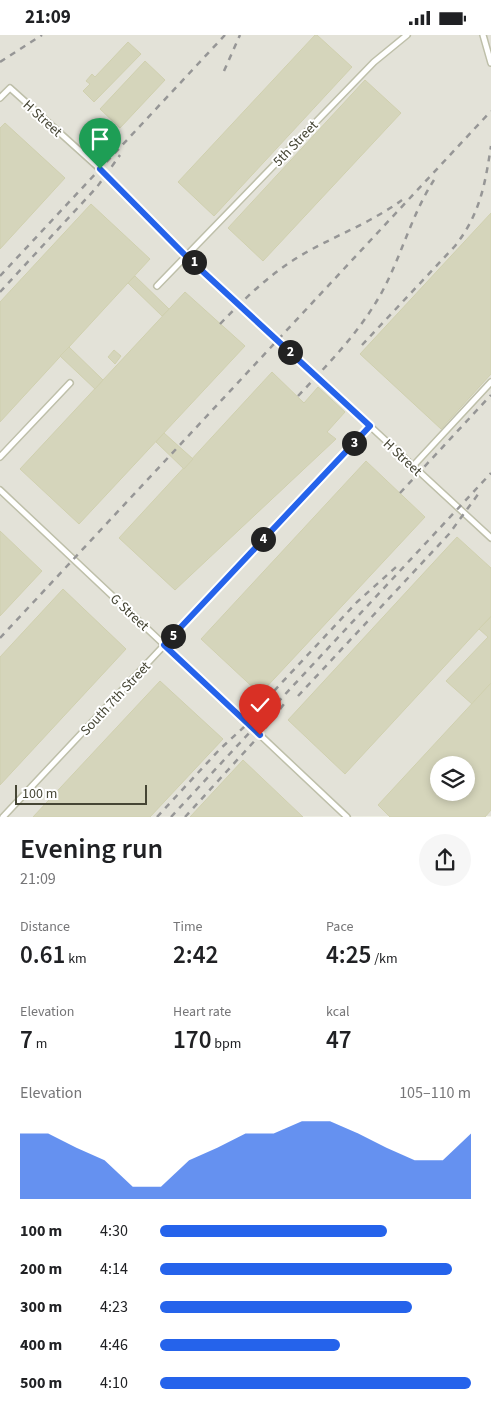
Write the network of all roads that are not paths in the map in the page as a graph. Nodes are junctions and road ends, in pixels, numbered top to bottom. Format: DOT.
graph roads {
  1 [pos="406,35"];
  2 [pos="483,35"];
  3 [pos="491,63"];
  4 [pos="0,98"];
  5 [pos="186,256"];
  6 [pos="157,286"];
  7 [pos="491,381"];
  8 [pos="70,383"];
  9 [pos="370,426"];
  10 [pos="0,457"];
  11 [pos="413,466"];
  12 [pos="0,491"];
  13 [pos="491,538"];
  14 [pos="164,645"];
  15 [pos="346,816"];
  16 [pos="3,817"];
  1 -- 5 [label="lane, 5th Street"];
  2 -- 3 [label="lane"];
  4 -- 5 [label="lane, H Street"];
  5 -- 6 [label="lane, 5th Street"];
  5 -- 9 [label="lane, H Street"];
  7 -- 11 [label="lane"];
  8 -- 10 [label="lane"];
  9 -- 11 [label="lane, H Street"];
  9 -- 14 [label="lane, South 7th Street"];
  11 -- 13 [label="lane, H Street"];
  12 -- 14 [label="lane, G Street"];
  14 -- 15 [label="lane, G Street"];
  14 -- 16 [label="lane, South 7th Street"];
}
